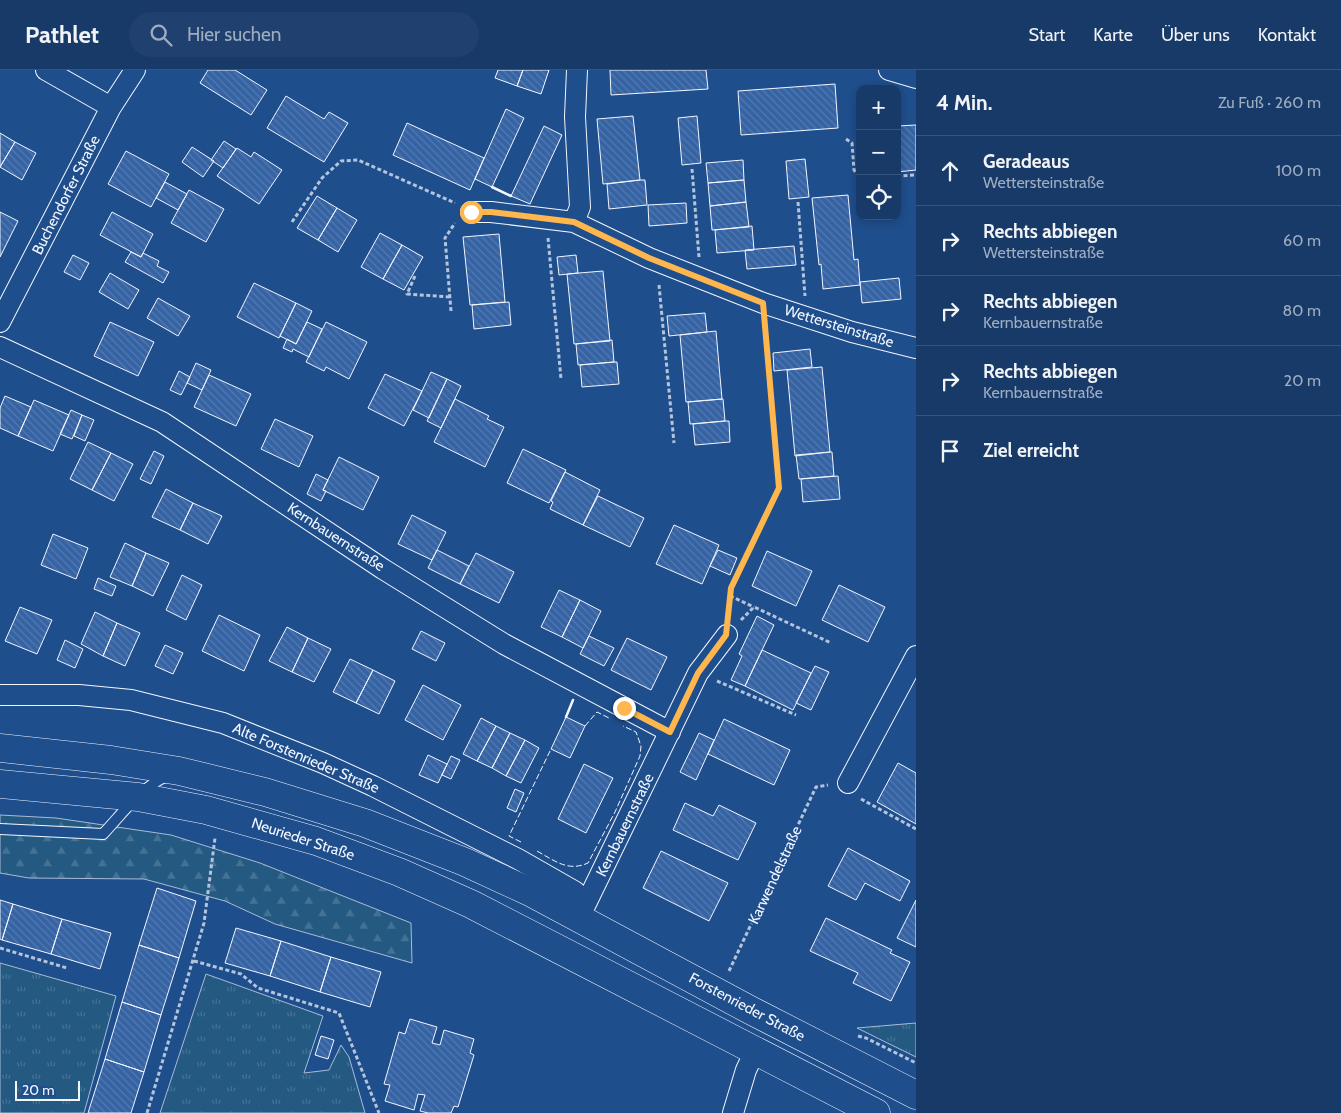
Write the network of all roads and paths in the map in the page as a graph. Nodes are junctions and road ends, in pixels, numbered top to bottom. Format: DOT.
graph roads {
  1 [pos="46,70"];
  2 [pos="135,70"];
  3 [pos="578,70"];
  4 [pos="889,70"];
  5 [pos="916,78"];
  6 [pos="112,107"];
  7 [pos="846,140"];
  8 [pos="692,169"];
  9 [pos="858,175"];
  10 [pos="916,175"];
  11 [pos="901,176"];
  12 [pos="798,202"];
  13 [pos="471,212"];
  14 [pos="546,218"];
  15 [pos="292,222"];
  16 [pos="574,222"];
  17 [pos="666,265"];
  18 [pos="415,276"];
  19 [pos="694,276"];
  20 [pos="450,297"];
  21 [pos="763,303"];
  22 [pos="451,311"];
  23 [pos="802,316"];
  24 [pos="0,322"];
  25 [pos="0,347"];
  26 [pos="916,348"];
  27 [pos="561,379"];
  28 [pos="674,443"];
  29 [pos="730,596"];
  30 [pos="754,607"];
  31 [pos="726,635"];
  32 [pos="831,643"];
  33 [pos="916,656"];
  34 [pos="698,673"];
  35 [pos="0,695"];
  36 [pos="796,715"];
  37 [pos="670,732"];
  38 [pos="0,748"];
  39 [pos="179,771"];
  40 [pos="848,783"];
  41 [pos="0,784"];
  42 [pos="138,797"];
  43 [pos="0,829"];
  44 [pos="916,829"];
  45 [pos="216,832"];
  46 [pos="583,910"];
  47 [pos="0,948"];
  48 [pos="194,961"];
  49 [pos="67,968"];
  50 [pos="718,992"];
  51 [pos="755,1051"];
  52 [pos="916,1095"];
  53 [pos="147,1113"];
  54 [pos="379,1113"];
  55 [pos="733,1113"];
  56 [pos="876,1113"];
  1 -- 6 [label="street"];
  2 -- 6 [label="street, Buchendorfer Straße"];
  3 -- 16 [label="street"];
  4 -- 5 [label="street"];
  6 -- 24 [label="street, Buchendorfer Straße"];
  7 -- 9 [label="path"];
  8 -- 19 [label="path"];
  10 -- 11 [label="path"];
  12 -- 23 [label="path"];
  13 -- 14 [label="street, Wettersteinstraße"];
  13 -- 15 [label="path"];
  13 -- 20 [label="path"];
  14 -- 16 [label="street, Wettersteinstraße"];
  14 -- 27 [label="path"];
  16 -- 17 [label="street, Wettersteinstraße"];
  17 -- 19 [label="street, Wettersteinstraße"];
  17 -- 28 [label="path"];
  18 -- 20 [label="path"];
  19 -- 21 [label="street, Wettersteinstraße"];
  20 -- 22 [label="path"];
  21 -- 23 [label="street, Wettersteinstraße"];
  21 -- 29 [label="path, Wettersteinstraße"];
  23 -- 26 [label="street, Wettersteinstraße"];
  25 -- 37 [label="street, Kernbauernstraße"];
  29 -- 30 [label="path"];
  29 -- 31 [label="path"];
  30 -- 31 [label="path"];
  30 -- 32 [label="path"];
  31 -- 34 [label="street, Kernbauernstraße"];
  33 -- 40 [label="street"];
  34 -- 36 [label="path"];
  34 -- 37 [label="street, Kernbauernstraße"];
  35 -- 46 [label="street, Alte Forstenrieder Straße"];
  37 -- 46 [label="street, Kernbauernstraße"];
  38 -- 39 [label="main road"];
  39 -- 42 [label="lane"];
  39 -- 46 [label="main road"];
  40 -- 44 [label="path"];
  40 -- 50 [label="path, Karwendelstraße"];
  41 -- 42 [label="main road, Neurieder Straße"];
  42 -- 43 [label="lane"];
  42 -- 51 [label="main road, Neurieder Straße"];
  45 -- 48 [label="path"];
  46 -- 50 [label="main road, Forstenrieder Straße"];
  47 -- 49 [label="path"];
  48 -- 53 [label="path"];
  48 -- 54 [label="path"];
  50 -- 52 [label="main road, Forstenrieder Straße"];
  51 -- 55 [label="street"];
  51 -- 56 [label="main road"];
}
